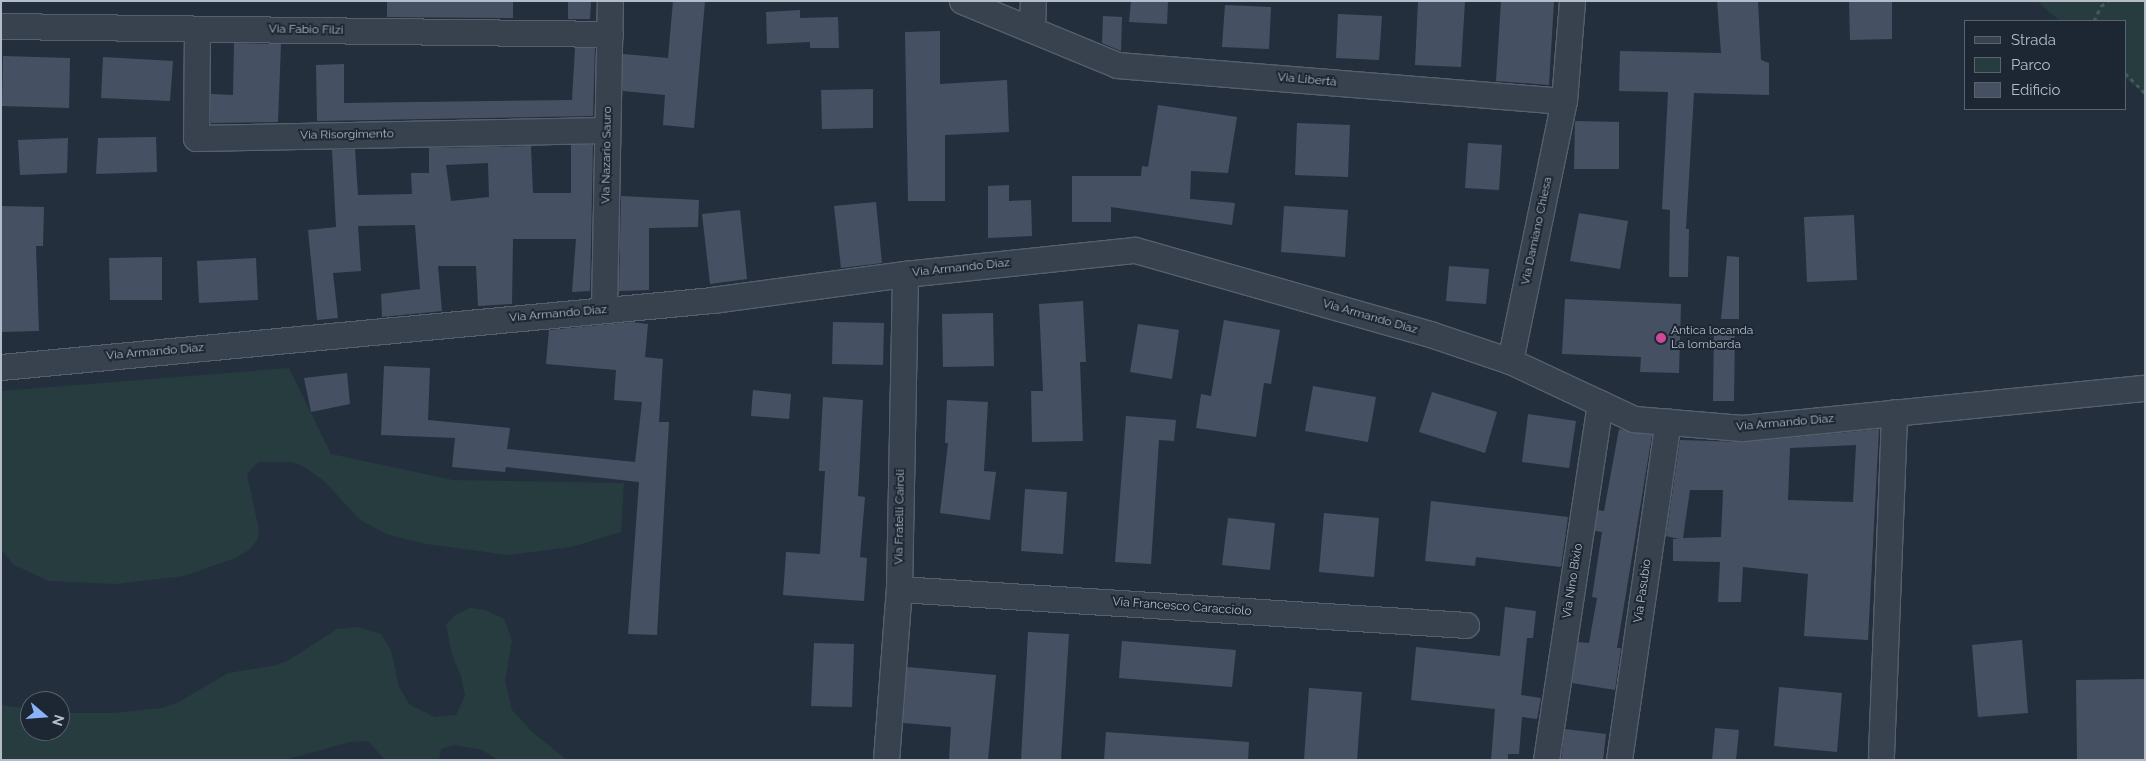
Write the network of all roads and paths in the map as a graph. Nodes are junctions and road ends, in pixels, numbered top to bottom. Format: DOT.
graph roads {
  1 [pos="610,1"];
  2 [pos="962,1"];
  3 [pos="1033,1"];
  4 [pos="1572,1"];
  5 [pos="2109,1"];
  6 [pos="2094,20"];
  7 [pos="1,26"];
  8 [pos="1032,28"];
  9 [pos="197,29"];
  10 [pos="610,34"];
  11 [pos="2126,74"];
  12 [pos="2145,93"];
  13 [pos="1564,101"];
  14 [pos="607,130"];
  15 [pos="905,274"];
  16 [pos="604,309"];
  17 [pos="1510,361"];
  18 [pos="1,367"];
  19 [pos="2145,388"];
  20 [pos="1600,402"];
  21 [pos="1894,412"];
  22 [pos="1668,422"];
  23 [pos="899,589"];
  24 [pos="1466,625"];
  25 [pos="1880,754"];
  26 [pos="886,760"];
  27 [pos="1546,760"];
  28 [pos="1619,760"];
  1 -- 10 [label="street, Via Nazario Sauro"];
  2 -- 8 [label="street, Via Libertà"];
  3 -- 8 [label="street"];
  4 -- 13 [label="street"];
  5 -- 6 [label="path"];
  7 -- 9 [label="street, Via Fabio Filzi"];
  8 -- 13 [label="street, Via Libertà"];
  9 -- 10 [label="street, Via Fabio Filzi"];
  9 -- 14 [label="street, Via Risorgimento"];
  10 -- 14 [label="street, Via Nazario Sauro"];
  11 -- 12 [label="path"];
  13 -- 17 [label="street, Via Damiano Chiesa"];
  14 -- 16 [label="street, Via Nazario Sauro"];
  15 -- 16 [label="street, Via Armando Diaz"];
  15 -- 17 [label="street, Via Armando Diaz"];
  15 -- 23 [label="street, Via Fratelli Cairoli"];
  16 -- 18 [label="street, Via Armando Diaz"];
  17 -- 20 [label="street, Via Armando Diaz"];
  19 -- 21 [label="street, Via Armando Diaz"];
  20 -- 22 [label="street, Via Armando Diaz"];
  20 -- 27 [label="street, Via Nino Bixio"];
  21 -- 22 [label="street, Via Armando Diaz"];
  21 -- 25 [label="street"];
  22 -- 28 [label="street, Via Pasubio"];
  23 -- 24 [label="street, Via Francesco Caracciolo"];
  23 -- 26 [label="street, Via Fratelli Cairoli"];
}
